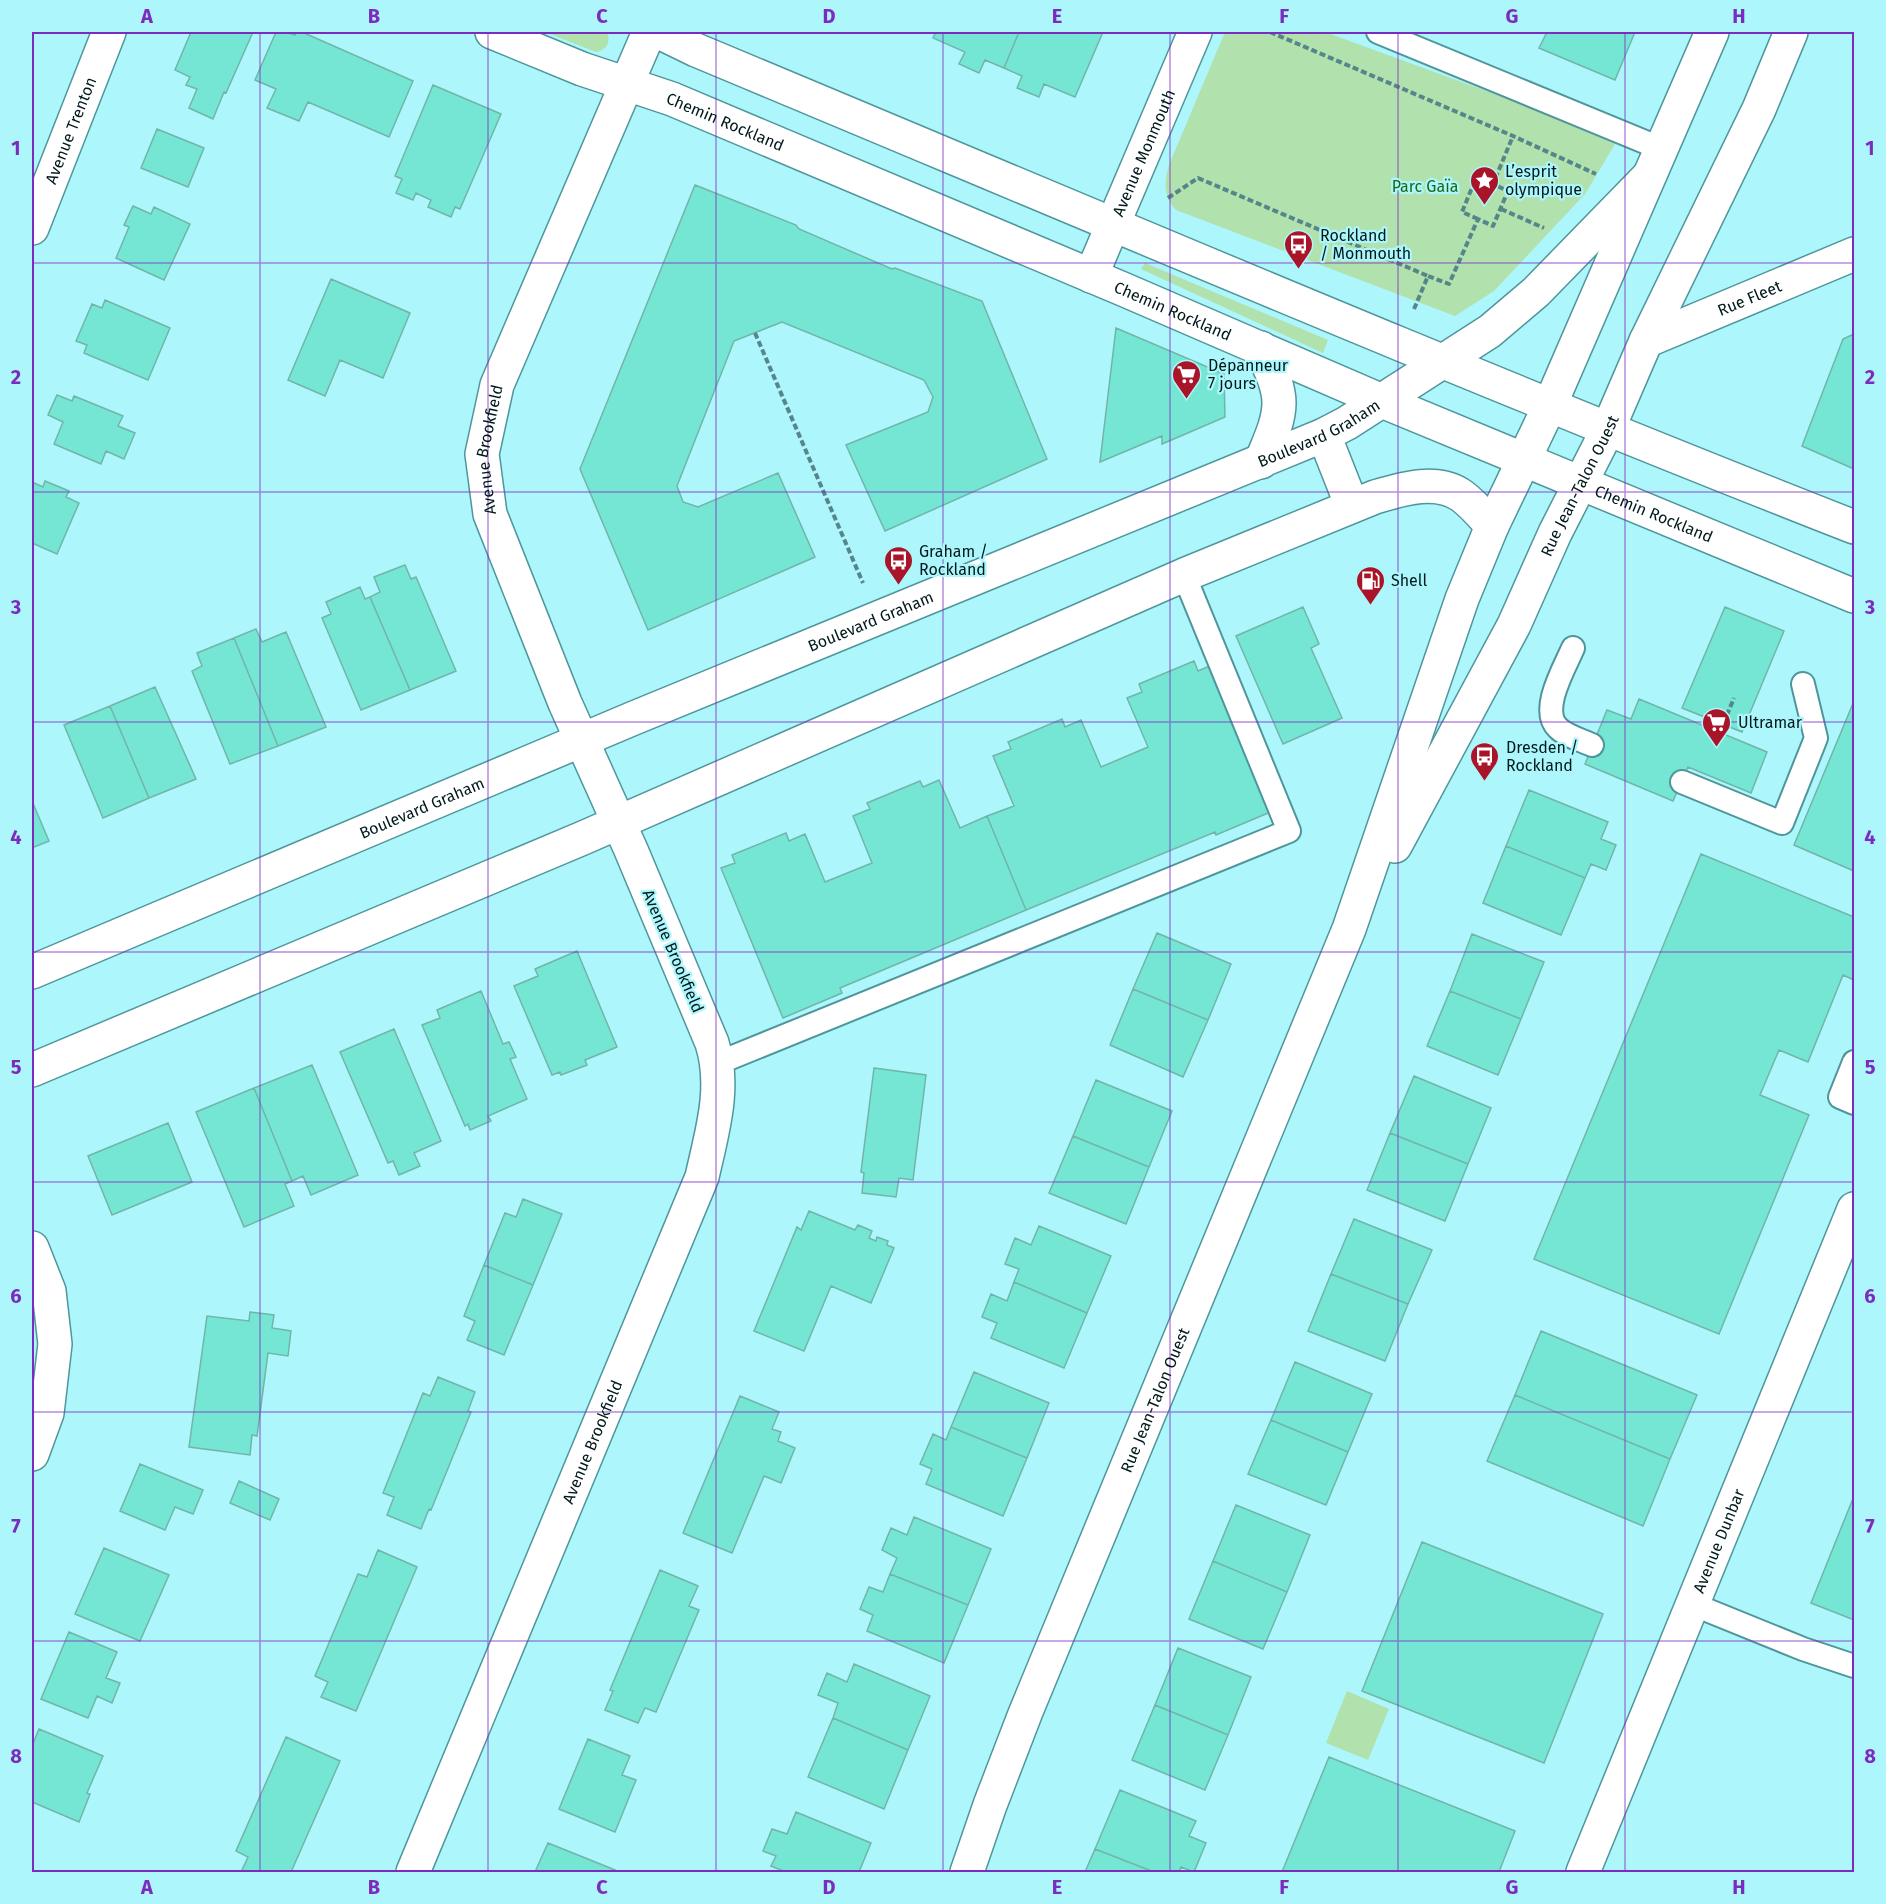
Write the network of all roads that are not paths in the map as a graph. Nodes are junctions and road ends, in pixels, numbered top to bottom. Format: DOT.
graph roads {
  1 [pos="109,32"];
  2 [pos="492,32"];
  3 [pos="649,32"];
  4 [pos="659,32"];
  5 [pos="1195,32"];
  6 [pos="1378,32"];
  7 [pos="1712,32"];
  8 [pos="1791,32"];
  9 [pos="626,84"];
  10 [pos="1656,162"];
  11 [pos="1114,224"];
  12 [pos="32,228"];
  13 [pos="1854,254"];
  14 [pos="1091,276"];
  15 [pos="1646,341"];
  16 [pos="1261,348"];
  17 [pos="1444,361"];
  18 [pos="1382,401"];
  19 [pos="1550,405"];
  20 [pos="1608,429"];
  21 [pos="1324,435"];
  22 [pos="1524,459"];
  23 [pos="1261,462"];
  24 [pos="1579,483"];
  25 [pos="1352,506"];
  26 [pos="1492,526"];
  27 [pos="1854,527"];
  28 [pos="1184,575"];
  29 [pos="1854,596"];
  30 [pos="1573,648"];
  31 [pos="1803,684"];
  32 [pos="582,741"];
  33 [pos="1592,745"];
  34 [pos="1682,782"];
  35 [pos="618,822"];
  36 [pos="1349,929"];
  37 [pos="32,972"];
  38 [pos="1854,1062"];
  39 [pos="718,1063"];
  40 [pos="32,1070"];
  41 [pos="1854,1103"];
  42 [pos="1854,1209"];
  43 [pos="32,1248"];
  44 [pos="32,1454"];
  45 [pos="1692,1604"];
  46 [pos="1854,1666"];
  47 [pos="412,1872"];
  48 [pos="968,1872"];
  49 [pos="1583,1872"];
  1 -- 12 [label="street, Avenue Trenton"];
  2 -- 9 [label="street, Chemin Rockland"];
  3 -- 9 [label="street, Avenue Brookfield"];
  4 -- 11 [label="street"];
  5 -- 11 [label="street, Avenue Monmouth"];
  6 -- 10 [label="lane"];
  7 -- 10 [label="street, Rue Jean-Talon Ouest"];
  8 -- 15 [label="street, Rue Jean-Talon Ouest"];
  9 -- 14 [label="street, Chemin Rockland"];
  9 -- 32 [label="street, Avenue Brookfield"];
  10 -- 17 [label="street, Boulevard Graham"];
  10 -- 19 [label="street, Rue Jean-Talon Ouest"];
  11 -- 14 [label="street, Avenue Monmouth"];
  11 -- 17 [label="street"];
  13 -- 15 [label="street, Rue Fleet"];
  14 -- 16 [label="street, Chemin Rockland"];
  15 -- 20 [label="street, Rue Jean-Talon Ouest"];
  16 -- 18 [label="street, Chemin Rockland"];
  16 -- 23 [label="street"];
  17 -- 18 [label="street, Boulevard Graham"];
  17 -- 19 [label="street"];
  18 -- 21 [label="street, Boulevard Graham"];
  18 -- 22 [label="street, Chemin Rockland"];
  19 -- 20 [label="street"];
  19 -- 22 [label="street, Rue Jean-Talon Ouest"];
  20 -- 24 [label="street, Rue Jean-Talon Ouest"];
  20 -- 27 [label="street"];
  21 -- 23 [label="street, Boulevard Graham"];
  21 -- 25 [label="street"];
  22 -- 24 [label="street, Chemin Rockland"];
  22 -- 26 [label="street, Rue Jean-Talon Ouest"];
  23 -- 32 [label="street, Boulevard Graham"];
  24 -- 29 [label="street, Chemin Rockland"];
  24 -- 36 [label="street, Rue Jean-Talon Ouest"];
  25 -- 26 [label="street"];
  25 -- 28 [label="street"];
  26 -- 36 [label="street, Rue Jean-Talon Ouest"];
  28 -- 35 [label="street"];
  28 -- 39 [label="lane"];
  30 -- 33 [label="lane"];
  31 -- 34 [label="lane"];
  32 -- 35 [label="street, Avenue Brookfield"];
  32 -- 37 [label="street, Boulevard Graham"];
  35 -- 39 [label="street, Avenue Brookfield"];
  35 -- 40 [label="street"];
  36 -- 48 [label="street, Rue Jean-Talon Ouest"];
  38 -- 41 [label="lane"];
  39 -- 47 [label="street, Avenue Brookfield"];
  42 -- 45 [label="street, Avenue Dunbar"];
  43 -- 44 [label="street"];
  45 -- 46 [label="lane"];
  45 -- 49 [label="street, Avenue Dunbar"];
}
